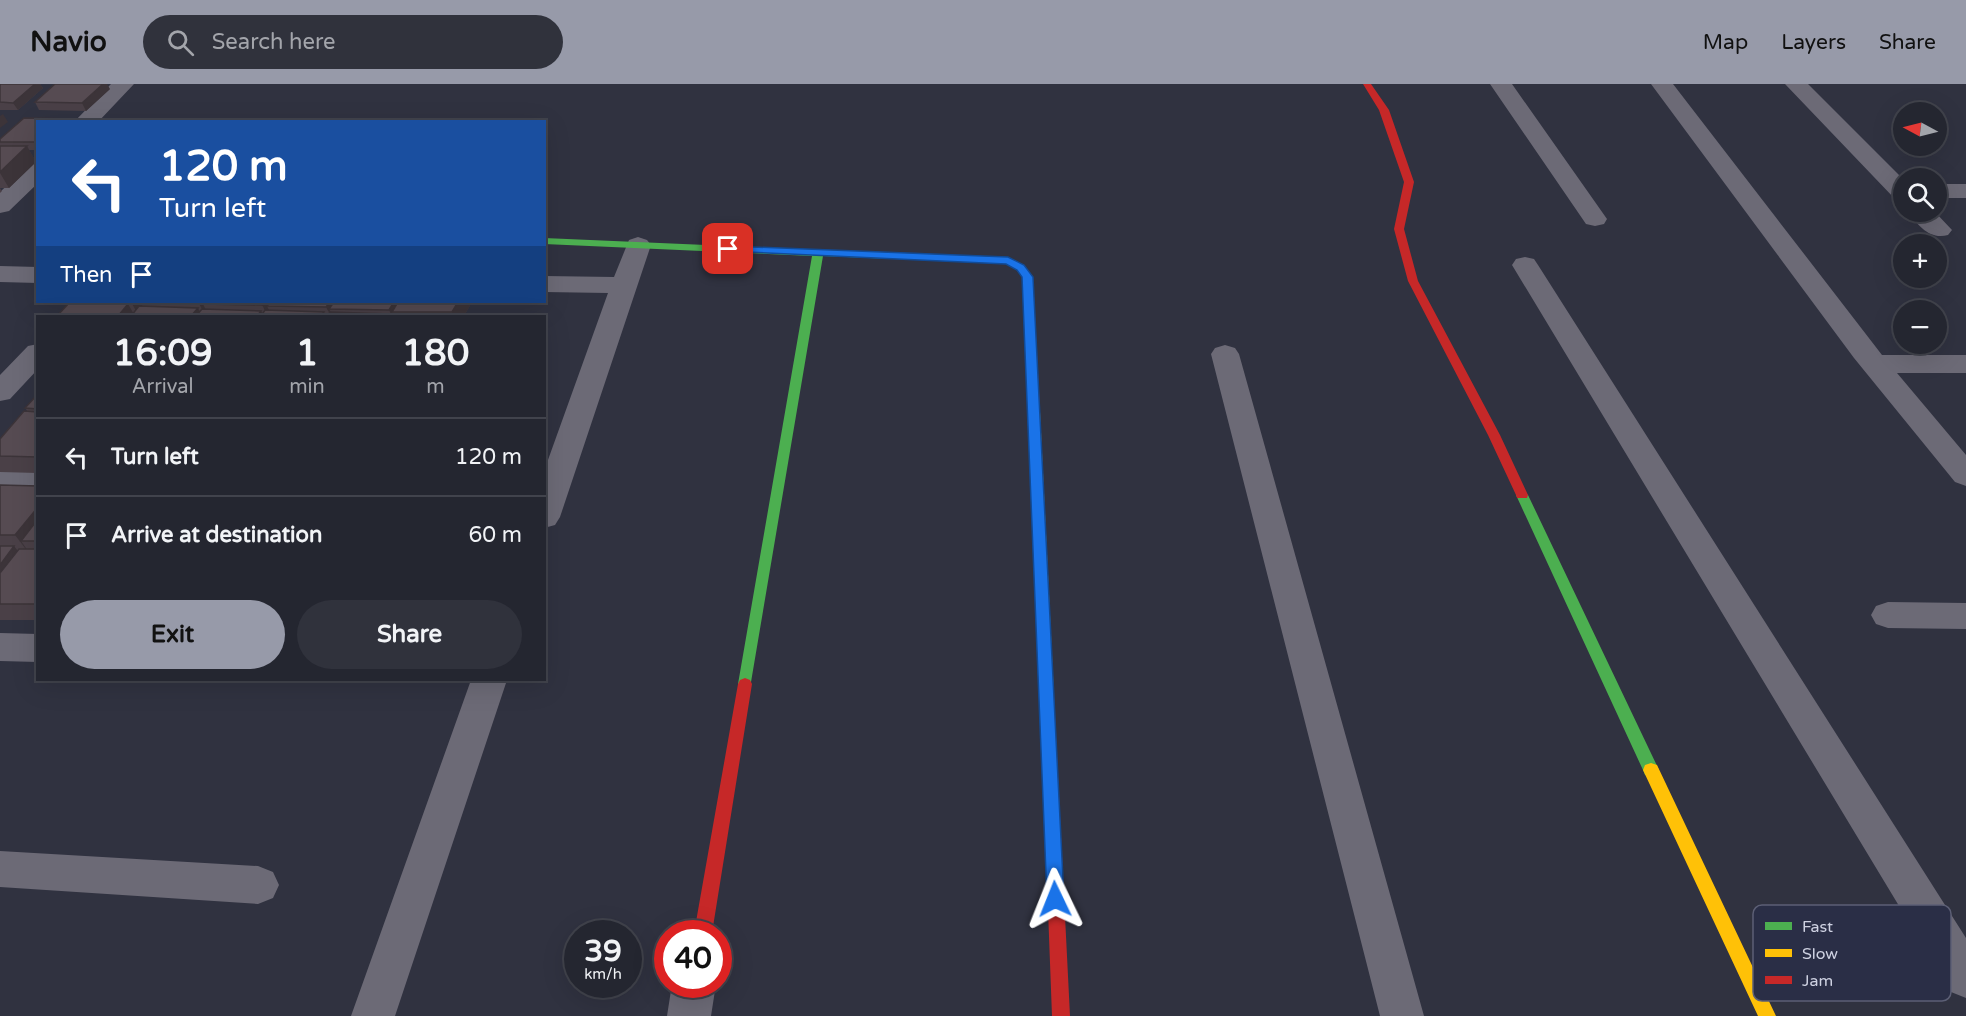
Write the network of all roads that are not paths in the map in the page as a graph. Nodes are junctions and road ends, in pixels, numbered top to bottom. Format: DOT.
graph roads {
  1 [pos="123,84"];
  2 [pos="1367,84"];
  3 [pos="1501,84"];
  4 [pos="1662,84"];
  5 [pos="1796,84"];
  6 [pos="87,120"];
  7 [pos="36,171"];
  8 [pos="1893,182"];
  9 [pos="1966,191"];
  10 [pos="1947,192"];
  11 [pos="0,206"];
  12 [pos="1595,219"];
  13 [pos="1931,222"];
  14 [pos="1939,230"];
  15 [pos="546,241"];
  16 [pos="638,245"];
  17 [pos="818,253"];
  18 [pos="1525,265"];
  19 [pos="0,274"];
  20 [pos="36,275"];
  21 [pos="546,284"];
  22 [pos="624,285"];
  23 [pos="1225,354"];
  24 [pos="34,358"];
  25 [pos="1874,364"];
  26 [pos="1966,364"];
  27 [pos="0,392"];
  28 [pos="1966,475"];
  29 [pos="0,477"];
  30 [pos="36,479"];
  31 [pos="546,511"];
  32 [pos="1888,615"];
  33 [pos="1966,616"];
  34 [pos="0,647"];
  35 [pos="36,648"];
  36 [pos="489,681"];
  37 [pos="0,869"];
  38 [pos="258,885"];
  39 [pos="1921,905"];
  40 [pos="705,920"];
  41 [pos="1951,953"];
  42 [pos="1966,977"];
  43 [pos="1753,986"];
  44 [pos="692,998"];
  45 [pos="1760,1001"];
  46 [pos="373,1016"];
  47 [pos="689,1016"];
  48 [pos="1060,1016"];
  49 [pos="1402,1016"];
  50 [pos="1767,1016"];
  1 -- 6 [label="street"];
  2 -- 43 [label="street"];
  3 -- 12 [label="street"];
  4 -- 25 [label="street"];
  5 -- 8 [label="street"];
  7 -- 11 [label="street"];
  9 -- 10 [label="street"];
  13 -- 14 [label="street"];
  15 -- 16 [label="street"];
  16 -- 17 [label="street"];
  16 -- 22 [label="street"];
  17 -- 40 [label="street"];
  17 -- 48 [label="street"];
  18 -- 39 [label="street"];
  19 -- 20 [label="street"];
  21 -- 22 [label="street"];
  22 -- 31 [label="street"];
  23 -- 49 [label="street"];
  24 -- 27 [label="street"];
  25 -- 26 [label="street"];
  25 -- 28 [label="street"];
  29 -- 30 [label="street"];
  32 -- 33 [label="street"];
  34 -- 35 [label="street"];
  36 -- 46 [label="street"];
  37 -- 38 [label="street"];
  41 -- 42 [label="street"];
  44 -- 47 [label="street"];
  45 -- 50 [label="street"];
}
